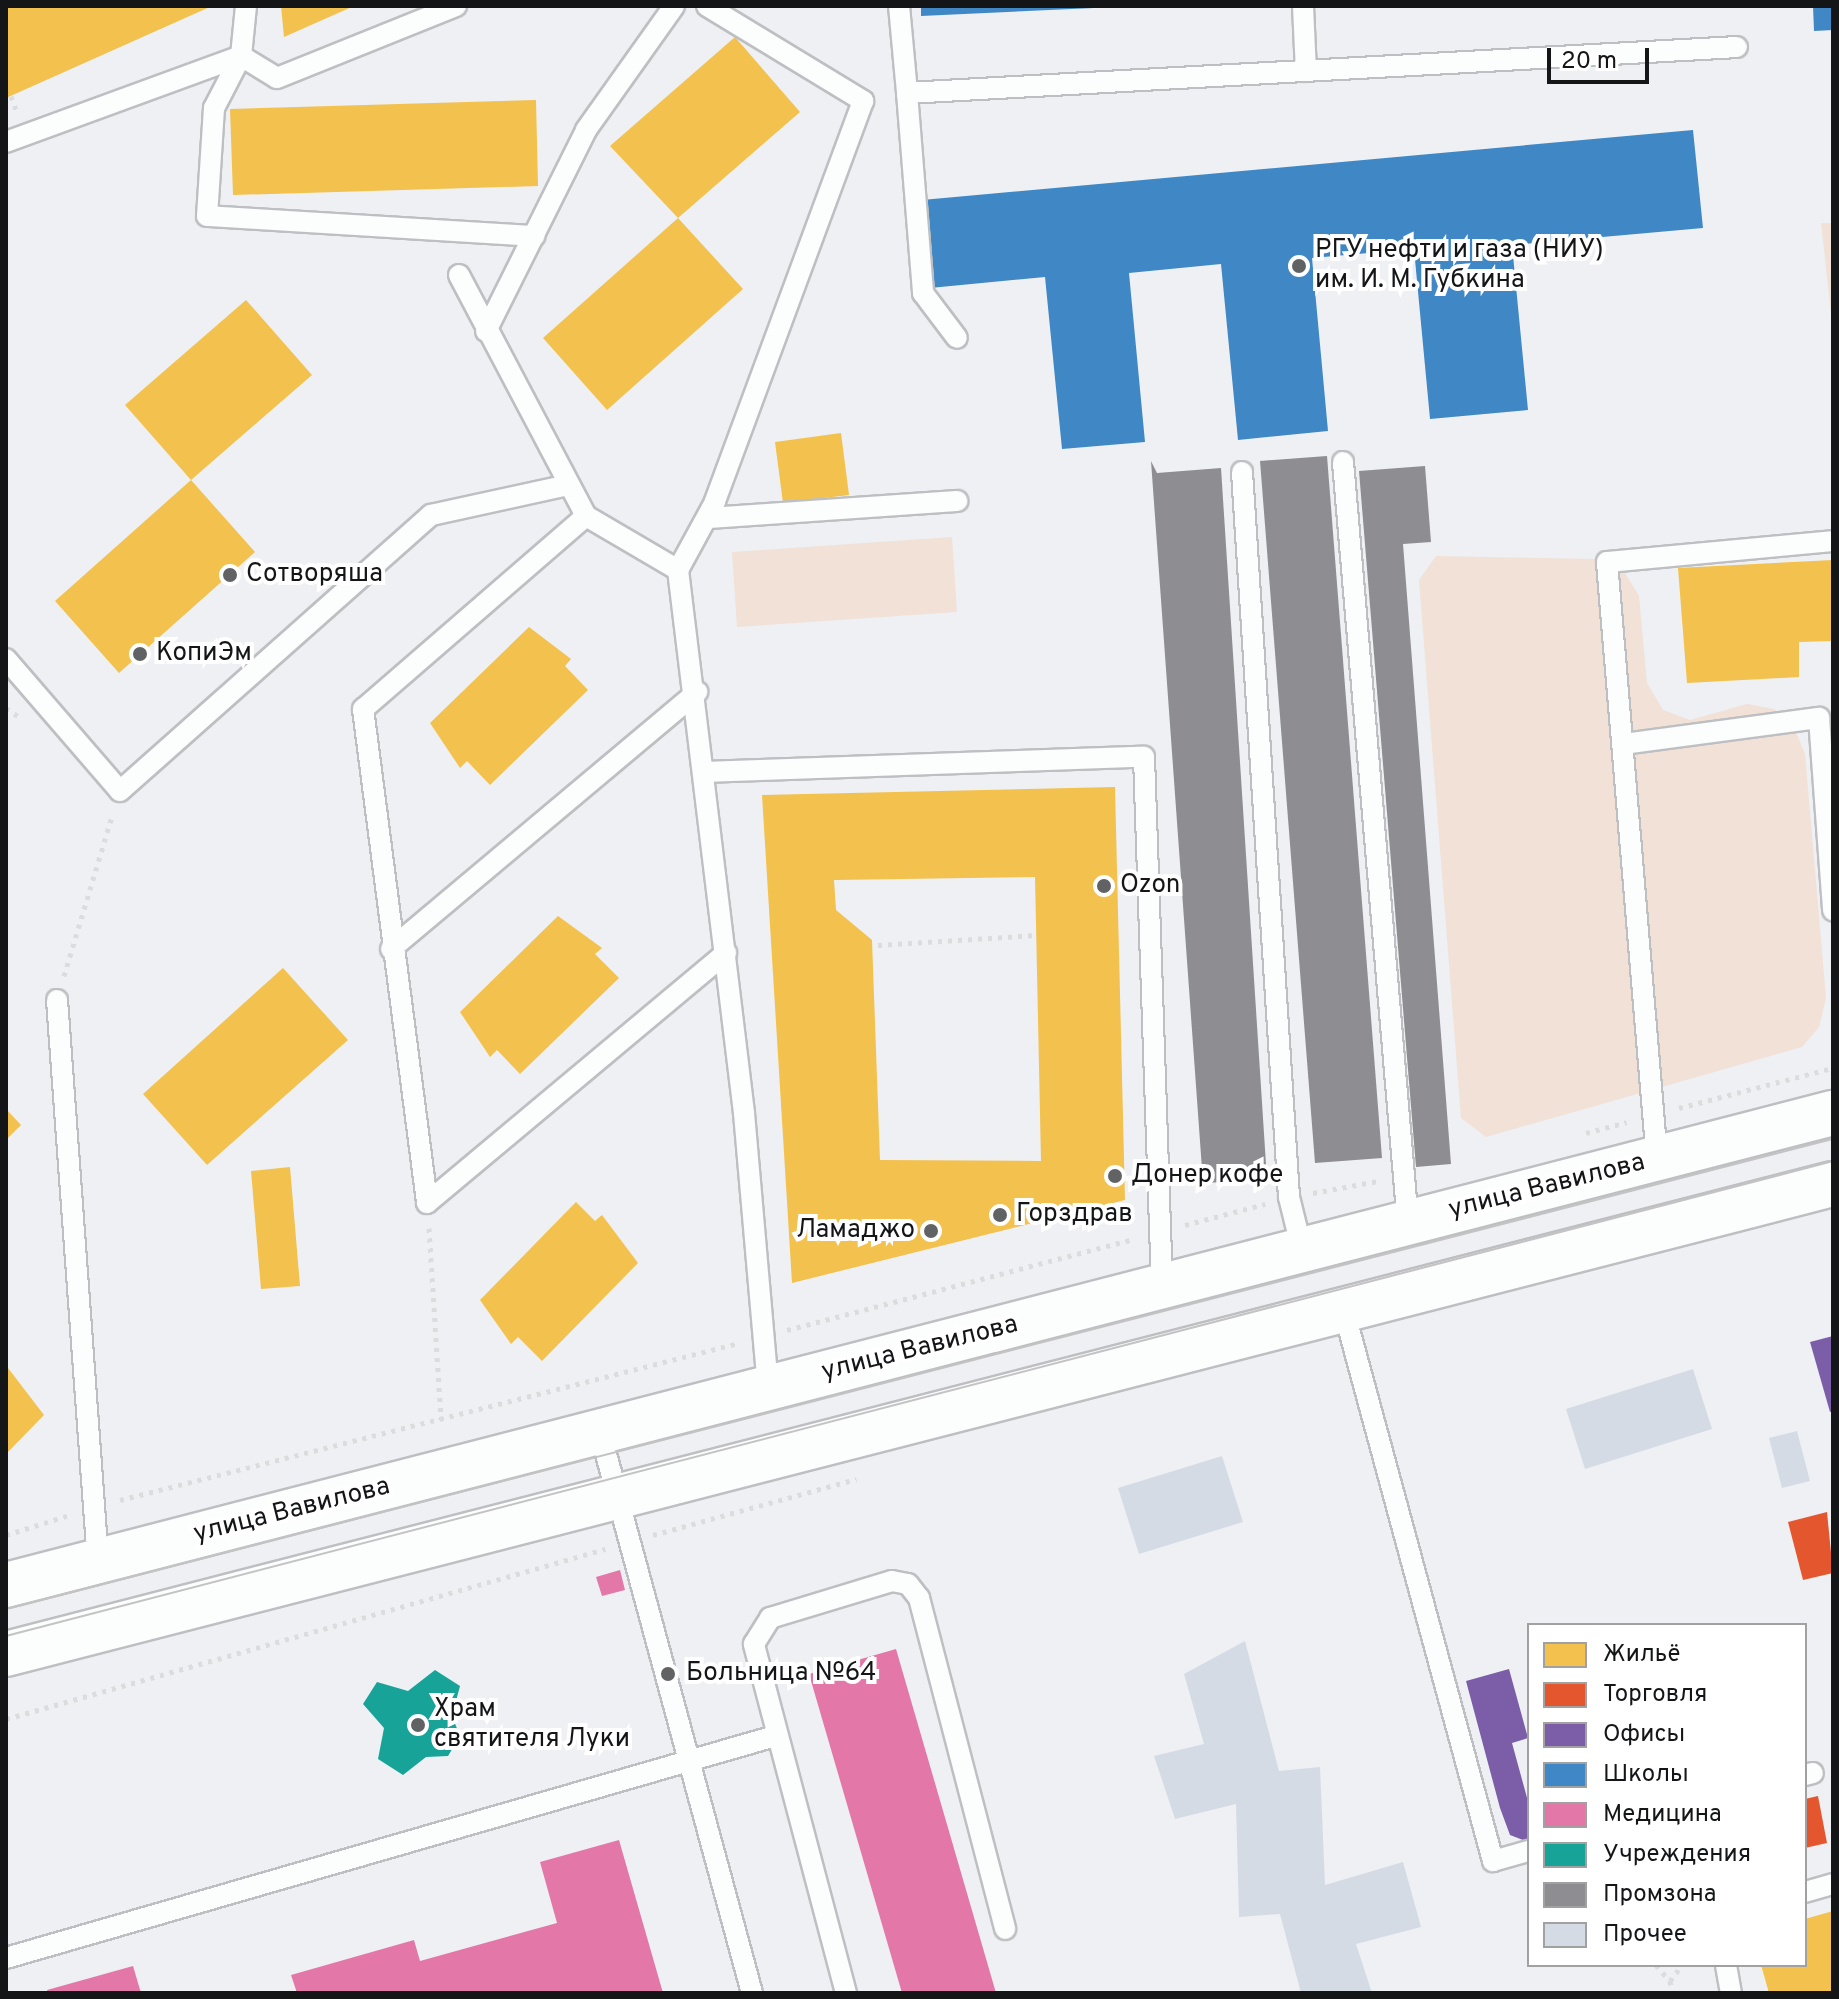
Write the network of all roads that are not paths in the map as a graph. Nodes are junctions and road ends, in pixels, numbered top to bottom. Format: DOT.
graph roads {
  1 [pos="246,6"];
  2 [pos="456,6"];
  3 [pos="674,6"];
  4 [pos="707,6"];
  5 [pos="899,6"];
  6 [pos="1303,6"];
  7 [pos="1737,47"];
  8 [pos="241,56"];
  9 [pos="1306,71"];
  10 [pos="907,93"];
  11 [pos="6,142"];
  12 [pos="534,236"];
  13 [pos="459,275"];
  14 [pos="486,331"];
  15 [pos="957,338"];
  16 [pos="1343,462"];
  17 [pos="1242,472"];
  18 [pos="569,485"];
  19 [pos="957,501"];
  20 [pos="586,516"];
  21 [pos="708,518"];
  22 [pos="1833,541"];
  23 [pos="678,570"];
  24 [pos="6,659"];
  25 [pos="697,692"];
  26 [pos="1623,744"];
  27 [pos="706,772"];
  28 [pos="1833,910"];
  29 [pos="391,949"];
  30 [pos="726,953"];
  31 [pos="57,1000"];
  32 [pos="1833,1113"];
  33 [pos="1657,1159"];
  34 [pos="1833,1184"];
  35 [pos="1408,1223"];
  36 [pos="1302,1250"];
  37 [pos="1162,1286"];
  38 [pos="1344,1311"];
  39 [pos="768,1388"];
  40 [pos="600,1432"];
  41 [pos="617,1499"];
  42 [pos="98,1561"];
  43 [pos="6,1585"];
  44 [pos="6,1654"];
  45 [pos="775,1736"];
  46 [pos="689,1761"];
  47 [pos="1527,1852"];
  48 [pos="1833,1884"];
  49 [pos="1807,1891"];
  50 [pos="1005,1929"];
  51 [pos="6,1958"];
  52 [pos="1726,1967"];
  53 [pos="752,1993"];
  54 [pos="846,1993"];
  55 [pos="1731,1993"];
  1 -- 8 [label="lane"];
  2 -- 8 [label="lane"];
  3 -- 12 [label="lane"];
  4 -- 21 [label="lane"];
  5 -- 10 [label="lane"];
  6 -- 9 [label="lane"];
  7 -- 9 [label="lane"];
  8 -- 11 [label="lane"];
  8 -- 12 [label="lane"];
  9 -- 10 [label="lane"];
  10 -- 15 [label="lane"];
  12 -- 14 [label="lane"];
  13 -- 14 [label="lane"];
  14 -- 18 [label="lane"];
  16 -- 35 [label="lane"];
  17 -- 36 [label="lane"];
  18 -- 20 [label="lane"];
  18 -- 24 [label="lane"];
  19 -- 21 [label="lane"];
  20 -- 23 [label="lane"];
  20 -- 29 [label="lane"];
  21 -- 23 [label="lane"];
  22 -- 26 [label="lane"];
  23 -- 25 [label="lane"];
  25 -- 27 [label="lane"];
  25 -- 29 [label="lane"];
  26 -- 28 [label="lane"];
  26 -- 33 [label="lane"];
  27 -- 30 [label="lane"];
  27 -- 37 [label="lane"];
  29 -- 30 [label="lane"];
  30 -- 39 [label="lane"];
  31 -- 42 [label="lane"];
  32 -- 33 [label="main road, улица Вавилова"];
  33 -- 35 [label="main road, улица Вавилова"];
  34 -- 38 [label="main road"];
  35 -- 36 [label="main road, улица Вавилова"];
  36 -- 37 [label="main road, улица Вавилова"];
  37 -- 39 [label="main road, улица Вавилова"];
  38 -- 41 [label="main road"];
  38 -- 47 [label="lane"];
  39 -- 40 [label="main road, улица Вавилова"];
  40 -- 41 [label="lane"];
  40 -- 42 [label="main road, улица Вавилова"];
  41 -- 44 [label="main road"];
  41 -- 46 [label="lane"];
  42 -- 43 [label="main road, улица Вавилова"];
  45 -- 46 [label="lane"];
  45 -- 50 [label="lane"];
  45 -- 54 [label="lane"];
  46 -- 51 [label="lane"];
  46 -- 53 [label="lane"];
  48 -- 49 [label="lane"];
  52 -- 55 [label="lane"];
}
